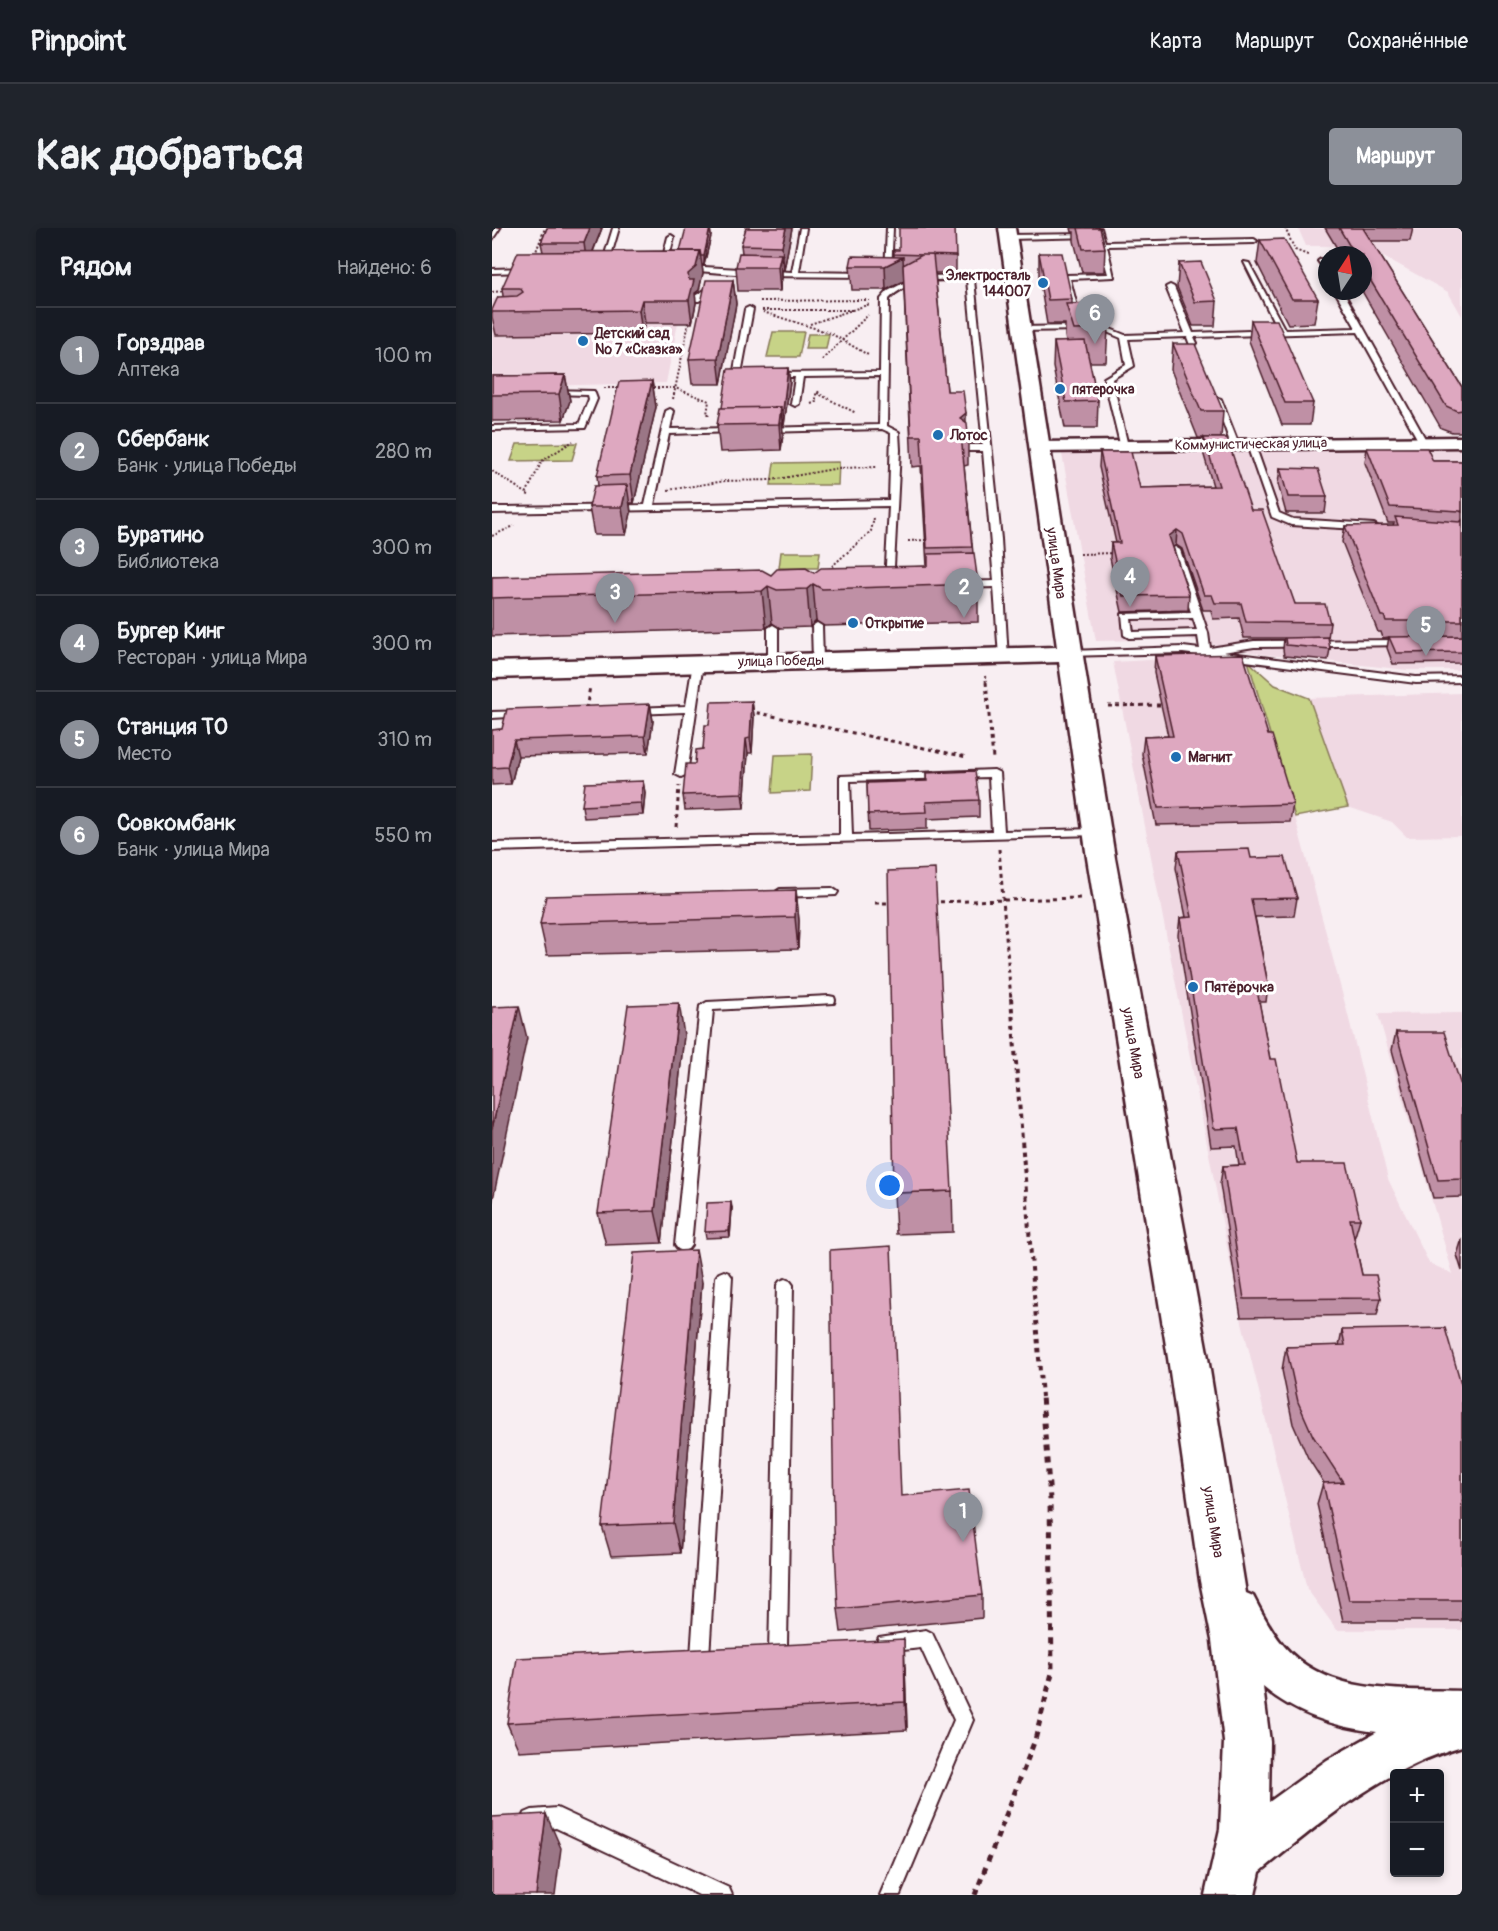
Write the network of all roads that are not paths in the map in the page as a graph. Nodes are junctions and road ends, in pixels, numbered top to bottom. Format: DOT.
graph roads {
  1 [pos="497,228"];
  2 [pos="616,228"];
  3 [pos="803,228"];
  4 [pos="890,228"];
  5 [pos="1099,232"];
  6 [pos="1007,233"];
  7 [pos="671,237"];
  8 [pos="492,238"];
  9 [pos="1254,241"];
  10 [pos="1102,244"];
  11 [pos="629,254"];
  12 [pos="1246,263"];
  13 [pos="656,268"];
  14 [pos="667,268"];
  15 [pos="536,270"];
  16 [pos="492,271"];
  17 [pos="735,272"];
  18 [pos="795,275"];
  19 [pos="888,275"];
  20 [pos="970,277"];
  21 [pos="1014,277"];
  22 [pos="921,278"];
  23 [pos="1170,287"];
  24 [pos="696,298"];
  25 [pos="1344,300"];
  26 [pos="749,309"];
  27 [pos="1080,328"];
  28 [pos="1022,329"];
  29 [pos="1362,330"];
  30 [pos="1283,333"];
  31 [pos="1191,336"];
  32 [pos="1124,337"];
  33 [pos="1195,347"];
  34 [pos="884,370"];
  35 [pos="803,375"];
  36 [pos="1213,390"];
  37 [pos="536,393"];
  38 [pos="795,404"];
  39 [pos="670,411"];
  40 [pos="883,427"];
  41 [pos="492,428"];
  42 [pos="748,430"];
  43 [pos="759,430"];
  44 [pos="665,432"];
  45 [pos="1423,442"];
  46 [pos="1462,442"];
  47 [pos="1243,445"];
  48 [pos="1124,446"];
  49 [pos="1039,447"];
  50 [pos="966,448"];
  51 [pos="987,448"];
  52 [pos="894,503"];
  53 [pos="649,507"];
  54 [pos="492,510"];
  55 [pos="1386,528"];
  56 [pos="1175,550"];
  57 [pos="999,584"];
  58 [pos="951,585"];
  59 [pos="890,586"];
  60 [pos="1197,615"];
  61 [pos="817,626"];
  62 [pos="772,628"];
  63 [pos="1203,633"];
  64 [pos="1416,643"];
  65 [pos="1205,652"];
  66 [pos="1070,654"];
  67 [pos="1004,657"];
  68 [pos="818,661"];
  69 [pos="773,662"];
  70 [pos="698,663"];
  71 [pos="492,670"];
  72 [pos="1462,680"];
  73 [pos="691,709"];
  74 [pos="585,712"];
  75 [pos="538,714"];
  76 [pos="492,715"];
  77 [pos="681,774"];
  78 [pos="1097,831"];
  79 [pos="998,834"];
  80 [pos="846,838"];
  81 [pos="492,847"];
  82 [pos="832,892"];
  83 [pos="763,894"];
  84 [pos="829,1000"];
  85 [pos="683,1245"];
  86 [pos="724,1277"];
  87 [pos="785,1285"];
  88 [pos="1222,1581"];
  89 [pos="869,1645"];
  90 [pos="801,1651"];
  91 [pos="778,1653"];
  92 [pos="756,1655"];
  93 [pos="722,1656"];
  94 [pos="700,1657"];
  95 [pos="677,1659"];
  96 [pos="1462,1713"];
  97 [pos="1462,1723"];
  98 [pos="514,1821"];
  99 [pos="1235,1876"];
  100 [pos="722,1895"];
  101 [pos="890,1895"];
  1 -- 8 [label="lane"];
  2 -- 11 [label="lane"];
  3 -- 18 [label="lane"];
  4 -- 19 [label="lane"];
  5 -- 6 [label="lane"];
  5 -- 10 [label="lane"];
  6 -- 21 [label="main road, улица Мира"];
  7 -- 14 [label="lane"];
  9 -- 10 [label="lane"];
  10 -- 27 [label="lane"];
  12 -- 30 [label="lane"];
  13 -- 14 [label="lane"];
  14 -- 17 [label="lane"];
  15 -- 16 [label="lane"];
  17 -- 18 [label="lane"];
  17 -- 24 [label="lane"];
  18 -- 19 [label="lane"];
  19 -- 22 [label="lane"];
  20 -- 21 [label="lane"];
  20 -- 22 [label="lane"];
  20 -- 51 [label="lane"];
  21 -- 28 [label="main road, улица Мира"];
  22 -- 34 [label="lane"];
  23 -- 31 [label="lane"];
  25 -- 29 [label="lane"];
  26 -- 35 [label="lane"];
  27 -- 28 [label="lane"];
  27 -- 32 [label="lane"];
  28 -- 49 [label="main road, улица Мира"];
  29 -- 30 [label="lane"];
  29 -- 45 [label="lane"];
  30 -- 31 [label="lane"];
  31 -- 32 [label="lane"];
  31 -- 33 [label="lane"];
  32 -- 48 [label="lane"];
  34 -- 35 [label="lane"];
  34 -- 40 [label="lane"];
  35 -- 38 [label="lane"];
  36 -- 47 [label="lane"];
  37 -- 41 [label="lane"];
  39 -- 44 [label="lane"];
  40 -- 43 [label="lane"];
  40 -- 52 [label="lane"];
  42 -- 44 [label="lane"];
  44 -- 53 [label="lane"];
  45 -- 46 [label="street, Коммунистическая улица"];
  45 -- 47 [label="street, Коммунистическая улица"];
  47 -- 48 [label="street, Коммунистическая улица"];
  47 -- 55 [label="lane"];
  48 -- 49 [label="street, Коммунистическая улица"];
  49 -- 66 [label="main road, улица Мира"];
  50 -- 51 [label="lane"];
  51 -- 57 [label="lane"];
  52 -- 53 [label="lane"];
  52 -- 59 [label="lane"];
  53 -- 54 [label="lane"];
  56 -- 60 [label="lane"];
  57 -- 58 [label="lane"];
  57 -- 67 [label="lane"];
  60 -- 63 [label="lane"];
  60 -- 63 [label="lane"];
  61 -- 68 [label="lane"];
  62 -- 69 [label="lane"];
  63 -- 65 [label="lane"];
  64 -- 65 [label="lane"];
  65 -- 66 [label="lane"];
  65 -- 72 [label="lane"];
  66 -- 67 [label="main road, улица Победы"];
  66 -- 78 [label="main road, улица Мира"];
  67 -- 68 [label="main road, улица Победы"];
  68 -- 69 [label="main road, улица Победы"];
  69 -- 70 [label="main road, улица Победы"];
  70 -- 71 [label="main road, улица Победы"];
  70 -- 73 [label="lane"];
  73 -- 74 [label="lane"];
  73 -- 77 [label="lane"];
  75 -- 76 [label="lane"];
  78 -- 79 [label="lane"];
  78 -- 88 [label="main road, улица Мира"];
  79 -- 80 [label="lane"];
  79 -- 80 [label="lane"];
  80 -- 81 [label="lane"];
  82 -- 83 [label="lane"];
  84 -- 85 [label="lane"];
  86 -- 94 [label="lane"];
  87 -- 91 [label="lane"];
  88 -- 96 [label="main road"];
  88 -- 99 [label="main road, улица Мира"];
  89 -- 101 [label="lane"];
  90 -- 91 [label="lane"];
  91 -- 92 [label="lane"];
  93 -- 94 [label="lane"];
  94 -- 95 [label="lane"];
  97 -- 99 [label="main road"];
  98 -- 100 [label="lane"];
}
